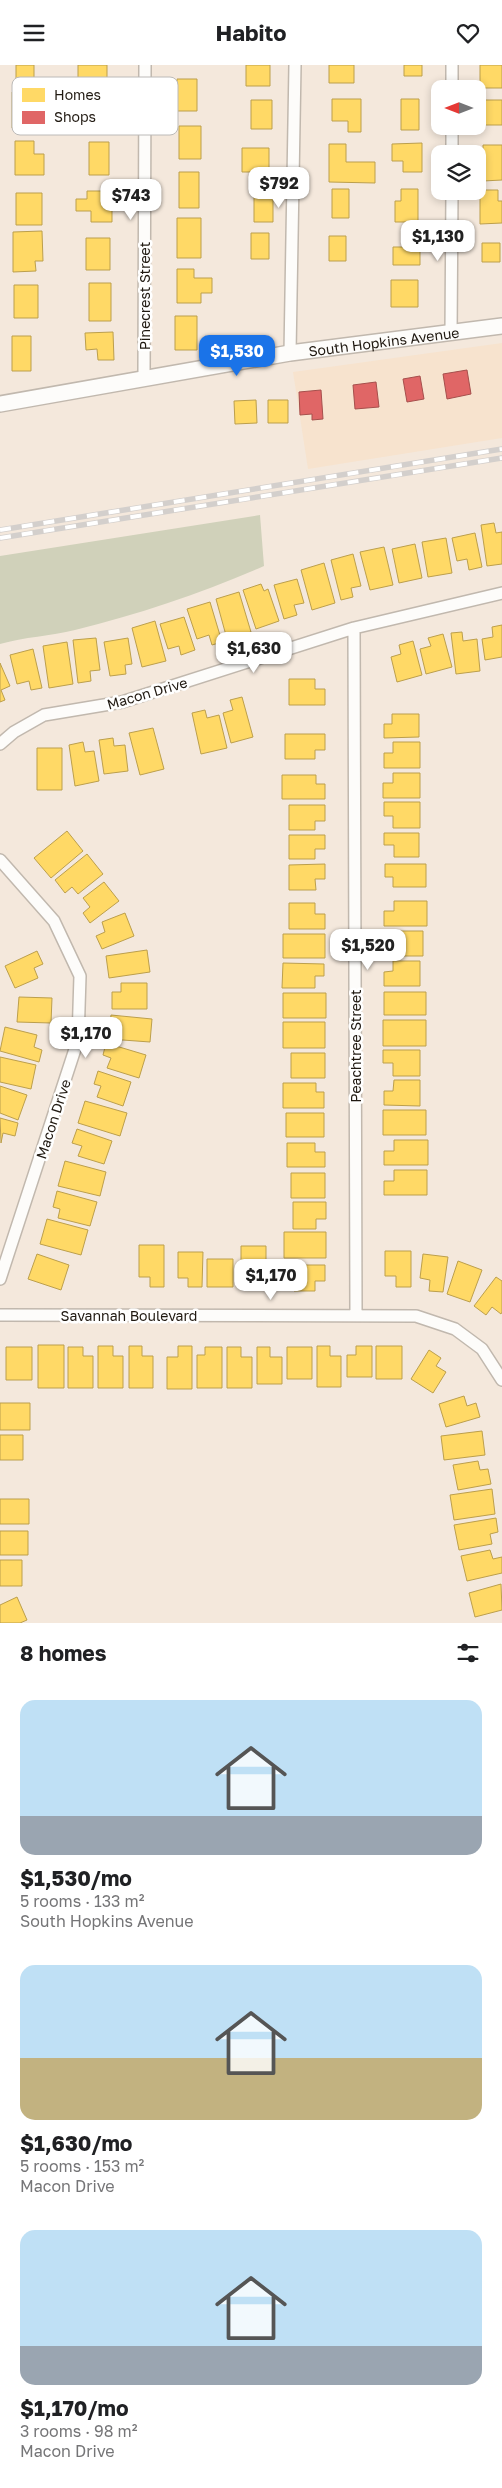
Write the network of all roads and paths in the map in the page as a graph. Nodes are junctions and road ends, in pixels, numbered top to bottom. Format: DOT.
graph roads {
  1 [pos="295,65"];
  2 [pos="452,65"];
  3 [pos="452,80"];
  4 [pos="145,135"];
  5 [pos="452,200"];
  6 [pos="502,326"];
  7 [pos="451,334"];
  8 [pos="290,353"];
  9 [pos="144,377"];
  10 [pos="0,404"];
  11 [pos="502,593"];
  12 [pos="354,628"];
  13 [pos="0,744"];
  14 [pos="0,861"];
  15 [pos="0,1279"];
  16 [pos="356,1314"];
  17 [pos="0,1315"];
  18 [pos="502,1380"];
  1 -- 8 [label="street"];
  2 -- 3 [label="street"];
  4 -- 9 [label="street, Pinecrest Street"];
  5 -- 7 [label="street"];
  6 -- 7 [label="street, South Hopkins Avenue"];
  7 -- 8 [label="street, South Hopkins Avenue"];
  8 -- 9 [label="street, South Hopkins Avenue"];
  9 -- 10 [label="street, South Hopkins Avenue"];
  11 -- 12 [label="street, Macon Drive"];
  12 -- 13 [label="street, Macon Drive"];
  12 -- 16 [label="street, Peachtree Street"];
  14 -- 15 [label="street, Macon Drive"];
  16 -- 17 [label="street, Savannah Boulevard"];
  16 -- 18 [label="street, Savannah Boulevard"];
}
